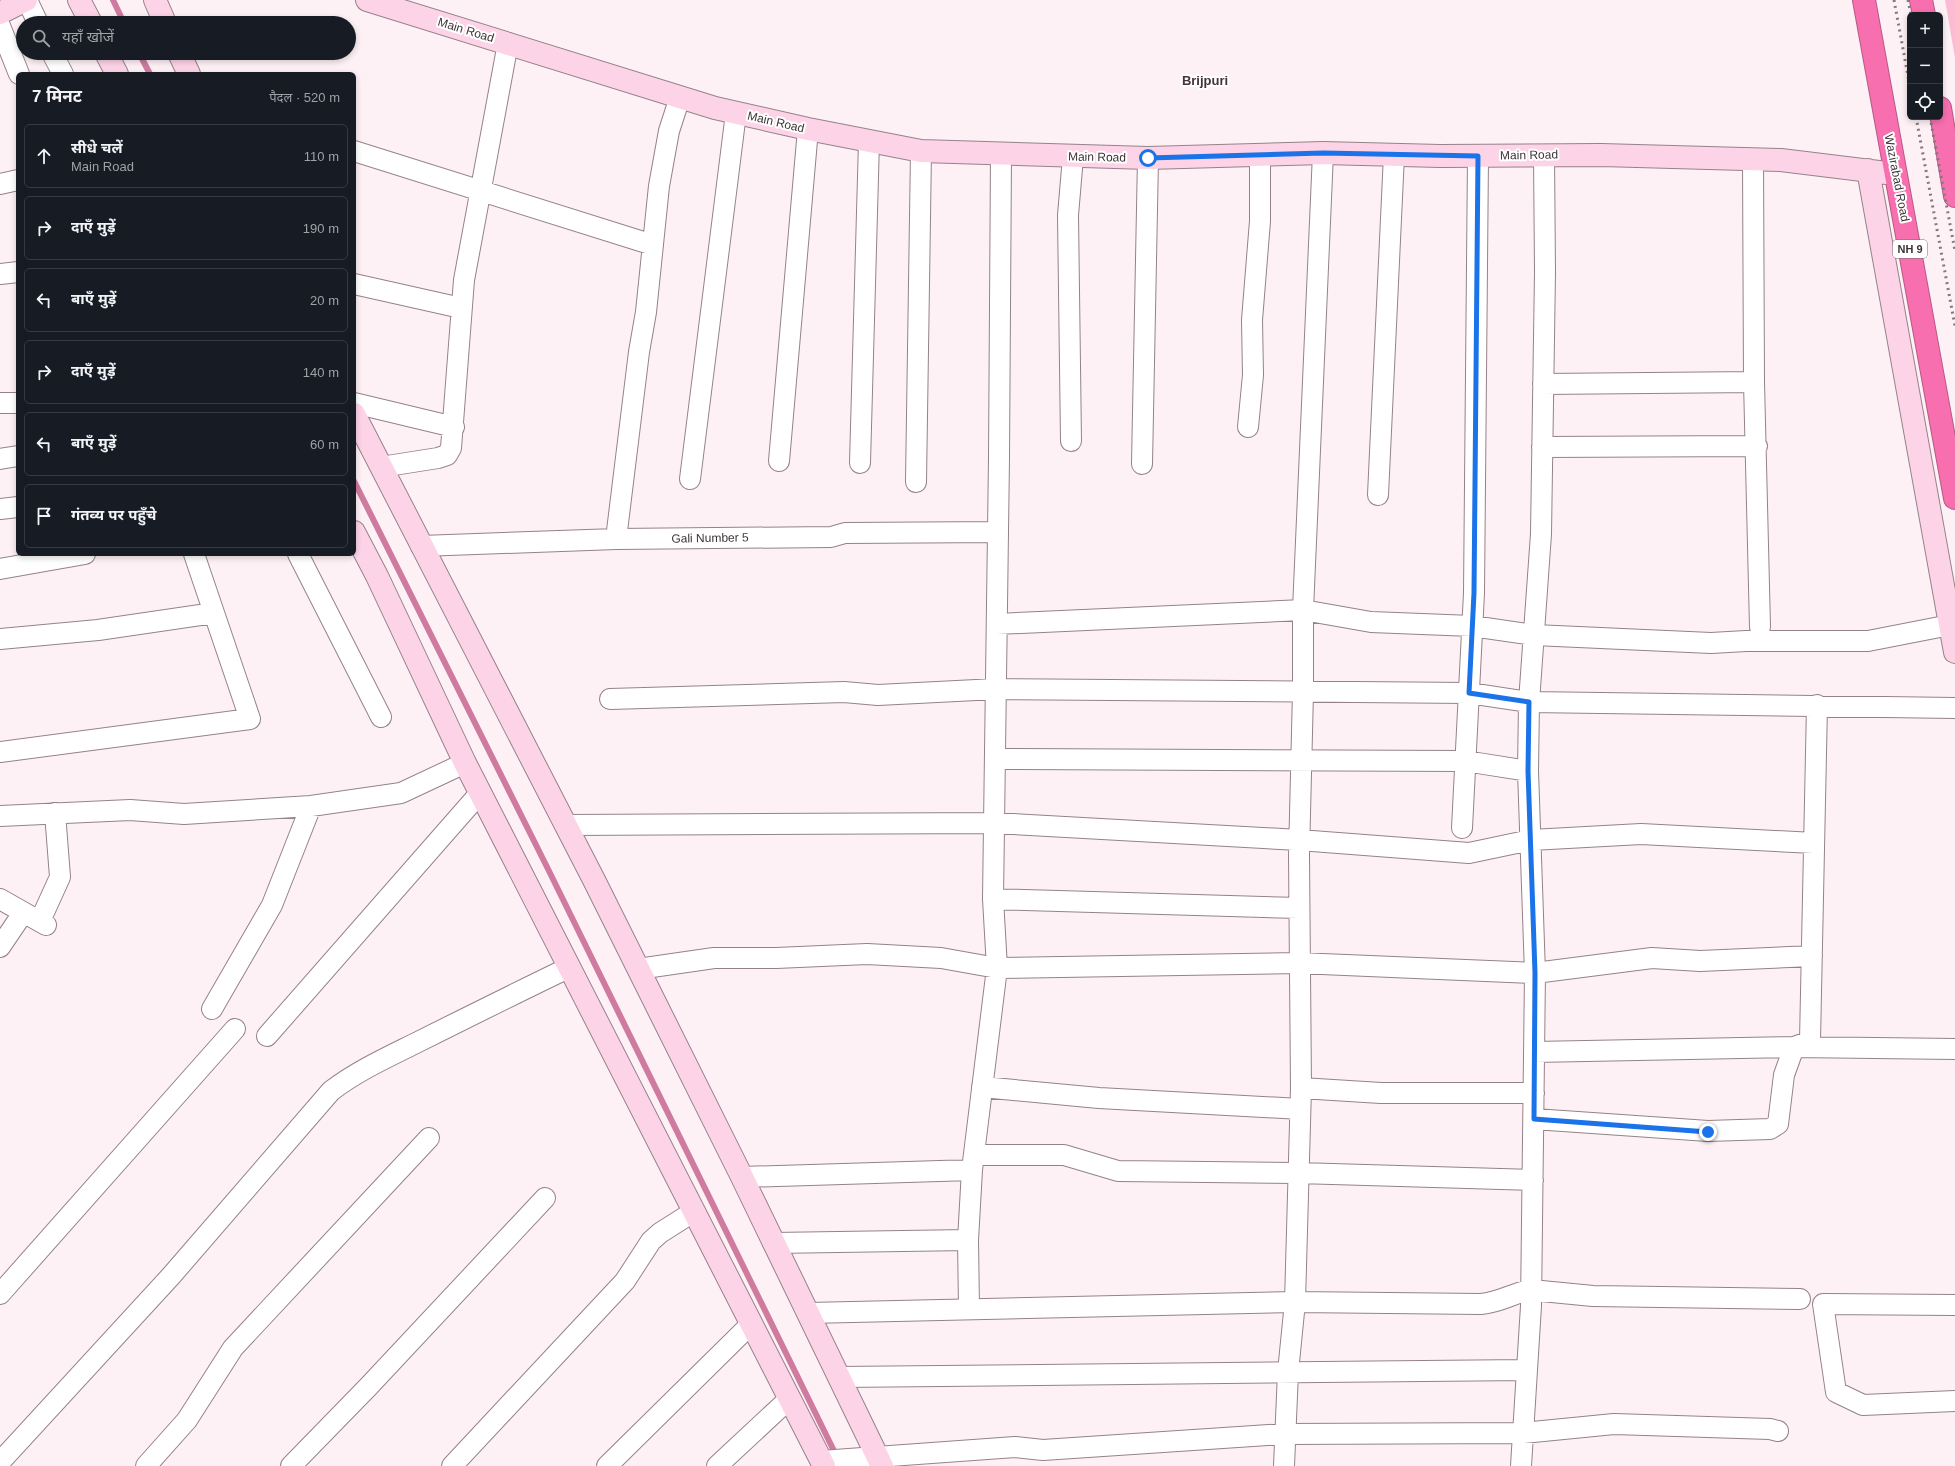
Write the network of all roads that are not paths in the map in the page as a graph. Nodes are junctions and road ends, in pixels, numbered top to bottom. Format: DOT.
graph roads {
  1 [pos="27,0"];
  2 [pos="79,0"];
  3 [pos="155,0"];
  4 [pos="367,0"];
  5 [pos="1864,0"];
  6 [pos="1921,0"];
  7 [pos="1923,12"];
  8 [pos="0,13"];
  9 [pos="35,16"];
  10 [pos="87,16"];
  11 [pos="162,16"];
  12 [pos="0,26"];
  13 [pos="508,43"];
  14 [pos="55,60"];
  15 [pos="110,60"];
  16 [pos="182,60"];
  17 [pos="18,72"];
  18 [pos="61,72"];
  19 [pos="116,72"];
  20 [pos="188,72"];
  21 [pos="680,97"];
  22 [pos="736,113"];
  23 [pos="1942,120"];
  24 [pos="808,129"];
  25 [pos="869,141"];
  26 [pos="922,151"];
  27 [pos="356,153"];
  28 [pos="1323,153"];
  29 [pos="1001,155"];
  30 [pos="1260,155"];
  31 [pos="1394,155"];
  32 [pos="1544,155"];
  33 [pos="1478,156"];
  34 [pos="1073,157"];
  35 [pos="1148,158"];
  36 [pos="1753,159"];
  37 [pos="1868,170"];
  38 [pos="1895,174"];
  39 [pos="16,180"];
  40 [pos="0,184"];
  41 [pos="482,192"];
  42 [pos="1955,196"];
  43 [pos="653,245"];
  44 [pos="16,272"];
  45 [pos="0,274"];
  46 [pos="356,284"];
  47 [pos="461,308"];
  48 [pos="1754,382"];
  49 [pos="1543,384"];
  50 [pos="0,403"];
  51 [pos="16,403"];
  52 [pos="356,403"];
  53 [pos="356,418"];
  54 [pos="454,427"];
  55 [pos="1248,427"];
  56 [pos="1071,441"];
  57 [pos="1757,446"];
  58 [pos="1542,447"];
  59 [pos="16,456"];
  60 [pos="0,459"];
  61 [pos="779,461"];
  62 [pos="860,463"];
  63 [pos="1142,464"];
  64 [pos="381,467"];
  65 [pos="690,479"];
  66 [pos="916,482"];
  67 [pos="1378,495"];
  68 [pos="1955,498"];
  69 [pos="16,507"];
  70 [pos="0,509"];
  71 [pos="998,532"];
  72 [pos="356,536"];
  73 [pos="616,539"];
  74 [pos="422,546"];
  75 [pos="74,556"];
  76 [pos="195,556"];
  77 [pos="299,556"];
  78 [pos="0,569"];
  79 [pos="1303,610"];
  80 [pos="214,613"];
  81 [pos="997,624"];
  82 [pos="1950,625"];
  83 [pos="1472,626"];
  84 [pos="1760,627"];
  85 [pos="1534,635"];
  86 [pos="0,639"];
  87 [pos="1955,652"];
  88 [pos="996,690"];
  89 [pos="1303,692"];
  90 [pos="1469,693"];
  91 [pos="610,699"];
  92 [pos="1529,702"];
  93 [pos="1818,705"];
  94 [pos="1955,708"];
  95 [pos="381,717"];
  96 [pos="0,752"];
  97 [pos="995,759"];
  98 [pos="1301,760"];
  99 [pos="1465,761"];
  100 [pos="464,764"];
  101 [pos="1528,771"];
  102 [pos="480,793"];
  103 [pos="311,806"];
  104 [pos="55,813"];
  105 [pos="0,816"];
  106 [pos="994,824"];
  107 [pos="565,825"];
  108 [pos="1462,828"];
  109 [pos="1299,840"];
  110 [pos="1530,840"];
  111 [pos="1814,843"];
  112 [pos="0,899"];
  113 [pos="993,899"];
  114 [pos="1299,908"];
  115 [pos="36,920"];
  116 [pos="0,947"];
  117 [pos="1812,956"];
  118 [pos="1298,964"];
  119 [pos="568,968"];
  120 [pos="997,968"];
  121 [pos="638,970"];
  122 [pos="1535,973"];
  123 [pos="212,1009"];
  124 [pos="235,1029"];
  125 [pos="268,1036"];
  126 [pos="1794,1047"];
  127 [pos="1955,1049"];
  128 [pos="1534,1052"];
  129 [pos="982,1087"];
  130 [pos="1301,1088"];
  131 [pos="1534,1093"];
  132 [pos="1300,1109"];
  133 [pos="1534,1119"];
  134 [pos="429,1138"];
  135 [pos="973,1162"];
  136 [pos="1298,1173"];
  137 [pos="742,1177"];
  138 [pos="1533,1180"];
  139 [pos="545,1198"];
  140 [pos="693,1212"];
  141 [pos="968,1240"];
  142 [pos="773,1243"];
  143 [pos="1531,1290"];
  144 [pos="0,1294"];
  145 [pos="1800,1299"];
  146 [pos="1295,1302"];
  147 [pos="1955,1305"];
  148 [pos="968,1308"];
  149 [pos="808,1313"];
  150 [pos="751,1324"];
  151 [pos="1527,1370"];
  152 [pos="1288,1372"];
  153 [pos="839,1377"];
  154 [pos="789,1399"];
  155 [pos="1955,1401"];
  156 [pos="1778,1431"];
  157 [pos="1523,1433"];
  158 [pos="1284,1434"];
  159 [pos="0,1462"];
  160 [pos="880,1462"];
  161 [pos="822,1464"];
  162 [pos="146,1466"];
  163 [pos="291,1466"];
  164 [pos="452,1466"];
  165 [pos="607,1466"];
  166 [pos="717,1466"];
  167 [pos="1284,1466"];
  168 [pos="1522,1466"];
  1 -- 8 [label="street"];
  1 -- 9 [label="street"];
  2 -- 10 [label="street"];
  3 -- 11 [label="street"];
  4 -- 13 [label="street, Main Road"];
  5 -- 38 [label="highway, Wazirabad Road / NH 9"];
  6 -- 7 [label="highway"];
  12 -- 17 [label="street"];
  13 -- 21 [label="street, Main Road"];
  13 -- 41 [label="street"];
  14 -- 18 [label="street"];
  15 -- 19 [label="street"];
  16 -- 20 [label="street"];
  21 -- 22 [label="street, Main Road"];
  21 -- 43 [label="street"];
  22 -- 24 [label="street, Main Road"];
  22 -- 65 [label="street"];
  23 -- 42 [label="highway"];
  24 -- 25 [label="street, Main Road"];
  24 -- 61 [label="street"];
  25 -- 26 [label="street, Main Road"];
  25 -- 62 [label="street"];
  26 -- 29 [label="street, Main Road"];
  26 -- 66 [label="street"];
  27 -- 41 [label="street"];
  28 -- 30 [label="street, Main Road"];
  28 -- 31 [label="street, Main Road"];
  28 -- 79 [label="street"];
  29 -- 34 [label="street, Main Road"];
  29 -- 71 [label="street"];
  30 -- 35 [label="street, Main Road"];
  30 -- 55 [label="street"];
  31 -- 33 [label="street, Main Road"];
  31 -- 67 [label="street"];
  32 -- 33 [label="street, Main Road"];
  32 -- 36 [label="street, Main Road"];
  32 -- 49 [label="street"];
  33 -- 83 [label="street"];
  34 -- 35 [label="street, Main Road"];
  34 -- 56 [label="street"];
  35 -- 63 [label="street"];
  36 -- 37 [label="street, Main Road"];
  36 -- 48 [label="street"];
  37 -- 38 [label="street, Main Road"];
  37 -- 82 [label="street"];
  38 -- 68 [label="highway, Wazirabad Road / NH 9"];
  39 -- 40 [label="street"];
  41 -- 43 [label="street"];
  41 -- 47 [label="street"];
  43 -- 73 [label="street"];
  44 -- 45 [label="street"];
  46 -- 47 [label="street"];
  47 -- 54 [label="street"];
  48 -- 49 [label="street"];
  48 -- 57 [label="street"];
  49 -- 58 [label="street"];
  50 -- 51 [label="street"];
  52 -- 54 [label="street"];
  53 -- 64 [label="street"];
  54 -- 64 [label="street"];
  57 -- 58 [label="street"];
  57 -- 84 [label="street"];
  58 -- 85 [label="street"];
  59 -- 60 [label="street"];
  64 -- 74 [label="street"];
  69 -- 70 [label="street"];
  71 -- 73 [label="street, Gali Number 5"];
  71 -- 81 [label="street"];
  72 -- 100 [label="street"];
  73 -- 74 [label="street, Gali Number 5"];
  74 -- 107 [label="street"];
  75 -- 78 [label="street"];
  76 -- 80 [label="street"];
  77 -- 95 [label="street"];
  79 -- 81 [label="street"];
  79 -- 83 [label="street"];
  79 -- 89 [label="street"];
  80 -- 86 [label="street"];
  80 -- 96 [label="street"];
  81 -- 88 [label="street"];
  82 -- 85 [label="street"];
  82 -- 87 [label="street"];
  83 -- 85 [label="street"];
  83 -- 90 [label="street"];
  85 -- 92 [label="street"];
  88 -- 89 [label="street"];
  88 -- 91 [label="street"];
  88 -- 97 [label="street"];
  89 -- 90 [label="street"];
  89 -- 98 [label="street"];
  90 -- 92 [label="street"];
  90 -- 99 [label="street"];
  92 -- 93 [label="street"];
  92 -- 101 [label="street"];
  93 -- 94 [label="street"];
  93 -- 111 [label="street"];
  97 -- 98 [label="street"];
  97 -- 106 [label="street"];
  98 -- 99 [label="street"];
  98 -- 109 [label="street"];
  99 -- 101 [label="street"];
  99 -- 108 [label="street"];
  100 -- 102 [label="street"];
  100 -- 103 [label="street"];
  101 -- 110 [label="street"];
  102 -- 119 [label="street"];
  102 -- 125 [label="street"];
  103 -- 104 [label="street"];
  103 -- 123 [label="street"];
  104 -- 105 [label="street"];
  104 -- 115 [label="street"];
  106 -- 107 [label="street"];
  106 -- 109 [label="street"];
  106 -- 113 [label="street"];
  107 -- 121 [label="street"];
  109 -- 110 [label="street"];
  109 -- 114 [label="street"];
  110 -- 111 [label="street"];
  110 -- 122 [label="street"];
  111 -- 117 [label="street"];
  112 -- 115 [label="street"];
  113 -- 114 [label="street"];
  113 -- 120 [label="street"];
  114 -- 118 [label="street"];
  115 -- 116 [label="street"];
  117 -- 122 [label="street"];
  117 -- 126 [label="street"];
  118 -- 120 [label="street"];
  118 -- 122 [label="street"];
  118 -- 130 [label="street"];
  119 -- 140 [label="street"];
  119 -- 159 [label="street"];
  120 -- 121 [label="street"];
  120 -- 129 [label="street"];
  121 -- 137 [label="street"];
  122 -- 128 [label="street"];
  124 -- 144 [label="street"];
  126 -- 127 [label="street"];
  126 -- 128 [label="street"];
  126 -- 133 [label="street"];
  128 -- 131 [label="street"];
  129 -- 132 [label="street"];
  129 -- 135 [label="street"];
  130 -- 131 [label="street"];
  130 -- 132 [label="street"];
  131 -- 133 [label="street"];
  132 -- 136 [label="street"];
  133 -- 138 [label="street"];
  134 -- 162 [label="street"];
  135 -- 136 [label="street"];
  135 -- 137 [label="street"];
  135 -- 141 [label="street"];
  136 -- 138 [label="street"];
  136 -- 146 [label="street"];
  137 -- 142 [label="street"];
  138 -- 143 [label="street"];
  139 -- 163 [label="street"];
  140 -- 150 [label="street"];
  140 -- 164 [label="street"];
  141 -- 142 [label="street"];
  141 -- 148 [label="street"];
  142 -- 149 [label="street"];
  143 -- 145 [label="street"];
  143 -- 146 [label="street"];
  143 -- 151 [label="street"];
  146 -- 148 [label="street"];
  146 -- 152 [label="street"];
  147 -- 155 [label="street"];
  148 -- 149 [label="street"];
  149 -- 153 [label="street"];
  150 -- 154 [label="street"];
  150 -- 165 [label="street"];
  151 -- 152 [label="street"];
  151 -- 157 [label="street"];
  152 -- 153 [label="street"];
  152 -- 158 [label="street"];
  153 -- 160 [label="street"];
  154 -- 161 [label="street"];
  154 -- 166 [label="street"];
  156 -- 157 [label="street"];
  157 -- 158 [label="street"];
  157 -- 168 [label="street"];
  158 -- 160 [label="street"];
  158 -- 167 [label="street"];
  160 -- 161 [label="street"];
}
